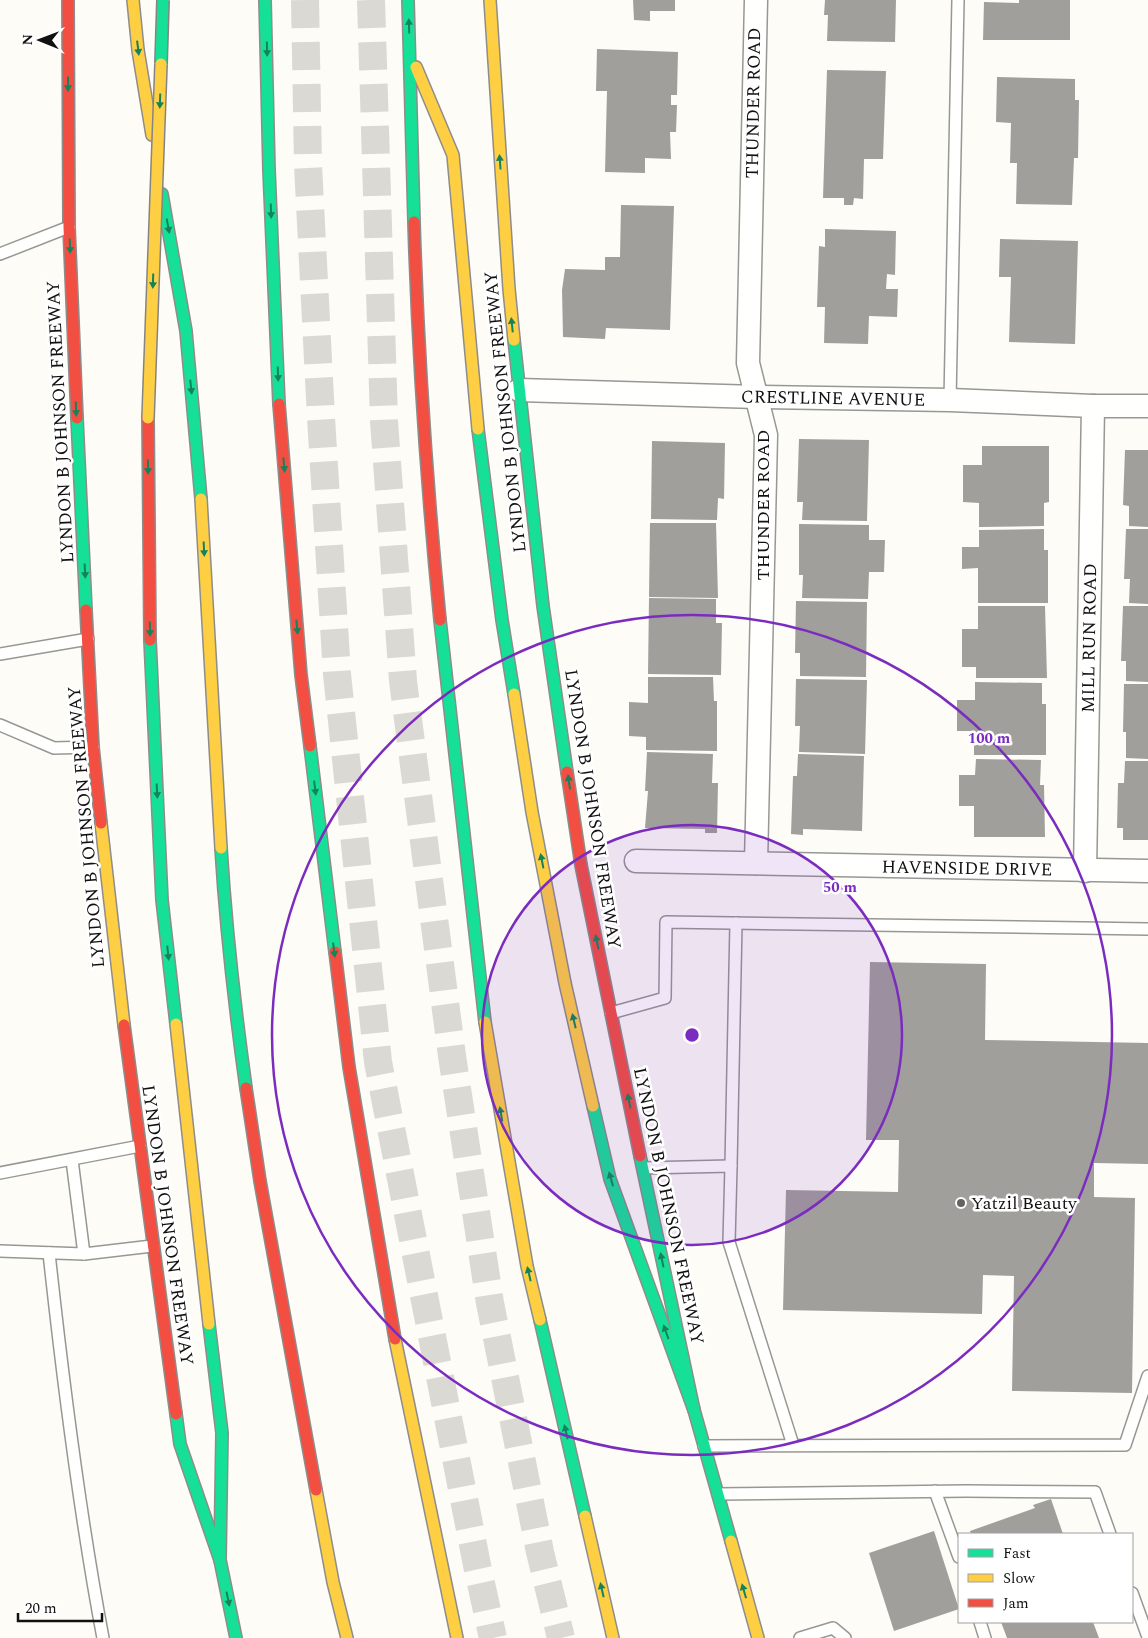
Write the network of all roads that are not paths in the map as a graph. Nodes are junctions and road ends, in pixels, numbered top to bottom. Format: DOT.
graph roads {
  1 [pos="68,0"];
  2 [pos="133,0"];
  3 [pos="163,0"];
  4 [pos="265,0"];
  5 [pos="408,0"];
  6 [pos="490,0"];
  7 [pos="756,0"];
  8 [pos="958,0"];
  9 [pos="410,52"];
  10 [pos="69,227"];
  11 [pos="0,254"];
  12 [pos="519,390"];
  13 [pos="757,397"];
  14 [pos="950,400"];
  15 [pos="1148,405"];
  16 [pos="1092,406"];
  17 [pos="88,639"];
  18 [pos="0,654"];
  19 [pos="0,725"];
  20 [pos="93,747"];
  21 [pos="636,860"];
  22 [pos="756,863"];
  23 [pos="1085,871"];
  24 [pos="1148,872"];
  25 [pos="736,923"];
  26 [pos="1148,929"];
  27 [pos="611,1013"];
  28 [pos="140,1146"];
  29 [pos="72,1160"];
  30 [pos="731,1166"];
  31 [pos="642,1168"];
  32 [pos="0,1173"];
  33 [pos="152,1246"];
  34 [pos="0,1251"];
  35 [pos="49,1253"];
  36 [pos="84,1254"];
  37 [pos="1148,1376"];
  38 [pos="694,1410"];
  39 [pos="793,1445"];
  40 [pos="703,1446"];
  41 [pos="935,1491"];
  42 [pos="716,1494"];
  43 [pos="1110,1533"];
  44 [pos="958,1554"];
  45 [pos="220,1560"];
  46 [pos="1133,1596"];
  47 [pos="980,1623"];
  48 [pos="233,1636"];
  49 [pos="1148,1637"];
  50 [pos="103,1638"];
  51 [pos="347,1638"];
  52 [pos="457,1638"];
  53 [pos="613,1638"];
  54 [pos="758,1638"];
  55 [pos="800,1638"];
  56 [pos="845,1638"];
  57 [pos="985,1638"];
  1 -- 10 [label="main road, LYNDON B JOHNSON FREEWAY, one-way"];
  2 -- 51 [label="main road, one-way"];
  3 -- 45 [label="main road, one-way, bridge"];
  4 -- 52 [label="main road, one-way"];
  9 -- 5 [label="main road, one-way"];
  12 -- 6 [label="main road, LYNDON B JOHNSON FREEWAY, one-way"];
  7 -- 13 [label="street, THUNDER ROAD"];
  8 -- 14 [label="lane"];
  38 -- 9 [label="main road, one-way"];
  53 -- 9 [label="main road, one-way"];
  10 -- 11 [label="lane"];
  10 -- 17 [label="main road, LYNDON B JOHNSON FREEWAY, one-way"];
  12 -- 13 [label="street, CRESTLINE AVENUE"];
  27 -- 12 [label="main road, LYNDON B JOHNSON FREEWAY, one-way"];
  13 -- 14 [label="street, CRESTLINE AVENUE"];
  13 -- 22 [label="street, THUNDER ROAD"];
  14 -- 16 [label="street, CRESTLINE AVENUE"];
  15 -- 16 [label="street, CRESTLINE AVENUE"];
  16 -- 23 [label="street, MILL RUN ROAD"];
  17 -- 18 [label="lane"];
  17 -- 20 [label="main road, LYNDON B JOHNSON FREEWAY"];
  19 -- 20 [label="lane"];
  20 -- 28 [label="main road, LYNDON B JOHNSON FREEWAY"];
  21 -- 22 [label="street, HAVENSIDE DRIVE"];
  22 -- 23 [label="street, HAVENSIDE DRIVE"];
  23 -- 24 [label="street, HAVENSIDE DRIVE"];
  25 -- 26 [label="lane"];
  25 -- 27 [label="lane"];
  25 -- 30 [label="lane"];
  31 -- 27 [label="main road, LYNDON B JOHNSON FREEWAY, one-way"];
  28 -- 29 [label="lane"];
  28 -- 33 [label="main road, LYNDON B JOHNSON FREEWAY"];
  29 -- 32 [label="lane"];
  29 -- 36 [label="lane"];
  30 -- 31 [label="lane"];
  30 -- 39 [label="lane"];
  38 -- 31 [label="main road, LYNDON B JOHNSON FREEWAY, one-way"];
  33 -- 36 [label="lane"];
  33 -- 45 [label="main road, LYNDON B JOHNSON FREEWAY"];
  34 -- 35 [label="lane"];
  35 -- 36 [label="lane"];
  35 -- 50 [label="lane"];
  37 -- 39 [label="lane"];
  38 -- 40 [label="main road, LYNDON B JOHNSON FREEWAY"];
  39 -- 40 [label="lane"];
  40 -- 42 [label="main road, LYNDON B JOHNSON FREEWAY"];
  41 -- 42 [label="lane"];
  41 -- 43 [label="lane"];
  41 -- 44 [label="lane"];
  54 -- 42 [label="main road, LYNDON B JOHNSON FREEWAY, one-way"];
  45 -- 48 [label="main road, LYNDON B JOHNSON FREEWAY, one-way"];
  46 -- 49 [label="lane"];
  47 -- 57 [label="lane"];
  55 -- 56 [label="lane"];
}
